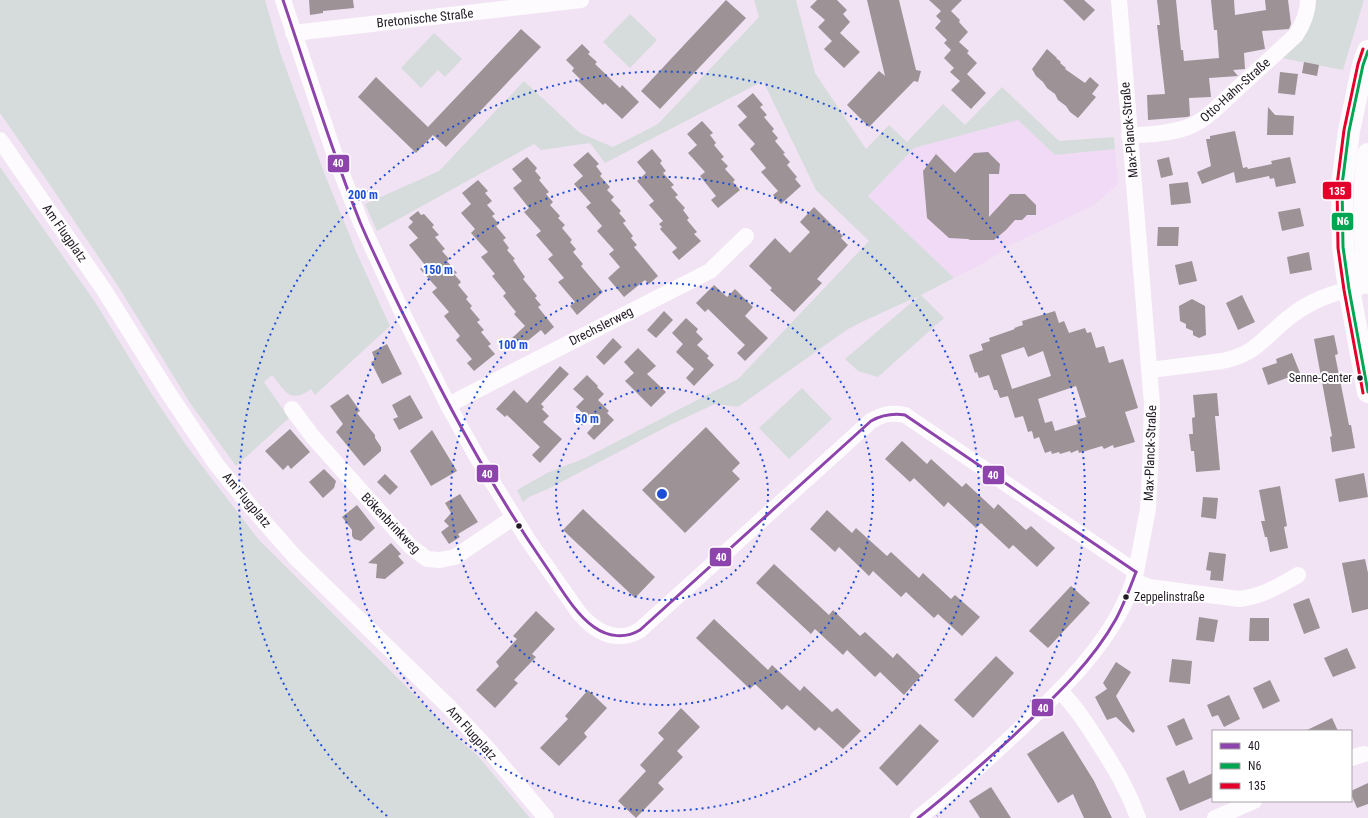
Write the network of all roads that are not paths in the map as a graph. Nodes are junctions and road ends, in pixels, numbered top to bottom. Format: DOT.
graph roads {
  1 [pos="283,0"];
  2 [pos="581,0"];
  3 [pos="1119,0"];
  4 [pos="1308,0"];
  5 [pos="293,33"];
  6 [pos="1368,51"];
  7 [pos="1129,136"];
  8 [pos="0,140"];
  9 [pos="1368,154"];
  10 [pos="746,236"];
  11 [pos="1362,286"];
  12 [pos="1150,370"];
  13 [pos="1368,392"];
  14 [pos="448,405"];
  15 [pos="292,409"];
  16 [pos="514,517"];
  17 [pos="1298,575"];
  18 [pos="1135,577"];
  19 [pos="1060,691"];
  20 [pos="1252,802"];
  21 [pos="546,818"];
  22 [pos="918,818"];
  23 [pos="1138,818"];
  24 [pos="1214,818"];
  1 -- 5 [label="street"];
  2 -- 5 [label="street, Bretonische Straße"];
  3 -- 7 [label="street, Max-Planck-Straße"];
  4 -- 7 [label="street, Otto-Hahn-Straße"];
  5 -- 14 [label="street"];
  6 -- 11 [label="main road"];
  7 -- 12 [label="street, Max-Planck-Straße"];
  8 -- 21 [label="street, Am Flugplatz"];
  9 -- 11 [label="main road"];
  10 -- 14 [label="street, Drechslerweg"];
  11 -- 12 [label="street"];
  11 -- 13 [label="main road"];
  12 -- 18 [label="street, Max-Planck-Straße"];
  14 -- 16 [label="street"];
  15 -- 16 [label="street, Bökenbrinkweg"];
  16 -- 18 [label="street"];
  17 -- 18 [label="street"];
  18 -- 19 [label="street, Max-Planck-Straße"];
  19 -- 22 [label="street, Max-Planck-Straße"];
  19 -- 23 [label="street"];
  20 -- 24 [label="street"];
}
